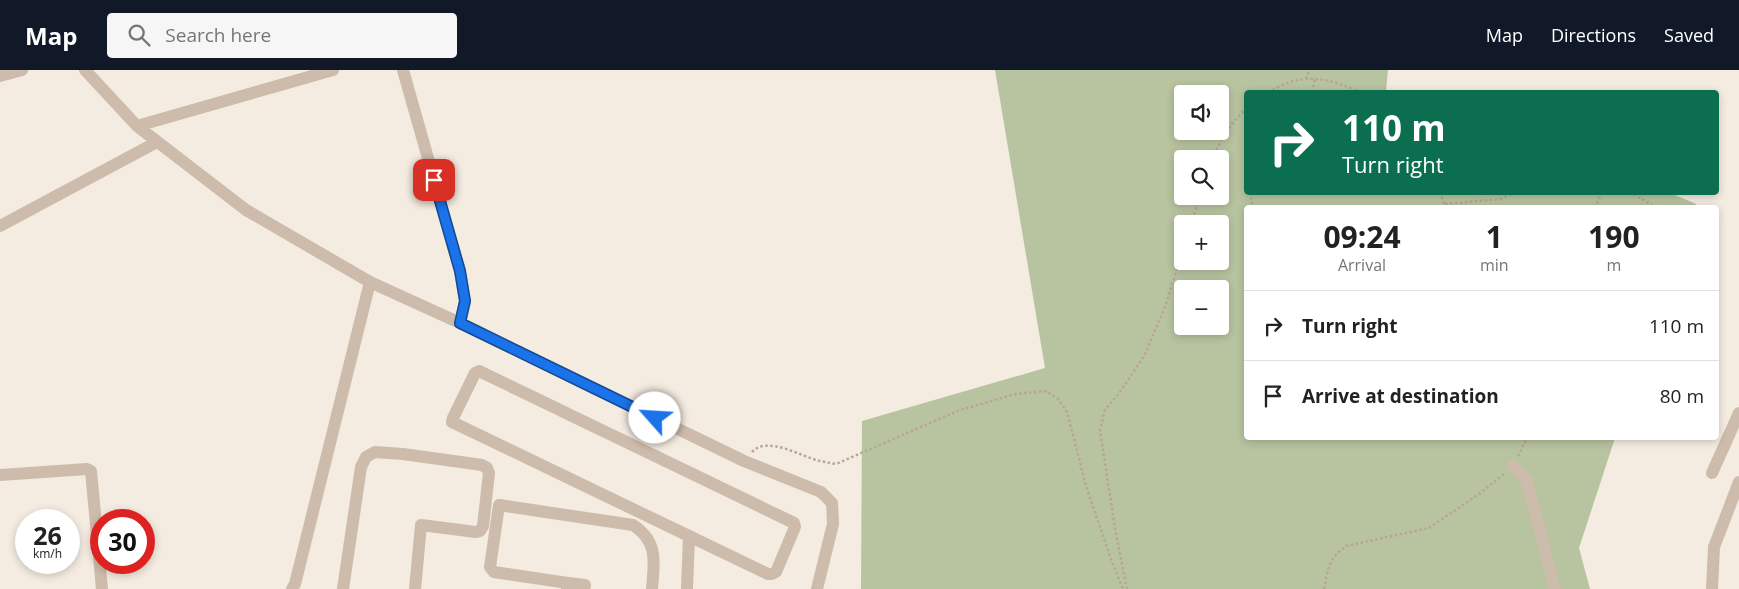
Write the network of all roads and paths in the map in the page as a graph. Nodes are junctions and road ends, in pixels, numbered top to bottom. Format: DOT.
graph roads {
  1 [pos="22,70"];
  2 [pos="85,70"];
  3 [pos="333,70"];
  4 [pos="403,70"];
  5 [pos="1309,70"];
  6 [pos="0,76"];
  7 [pos="1315,78"];
  8 [pos="1306,79"];
  9 [pos="1272,90"];
  10 [pos="1312,90"];
  11 [pos="1355,90"];
  12 [pos="1244,111"];
  13 [pos="137,126"];
  14 [pos="157,142"];
  15 [pos="1216,150"];
  16 [pos="1510,195"];
  17 [pos="1634,195"];
  18 [pos="1453,205"];
  19 [pos="1652,205"];
  20 [pos="0,226"];
  21 [pos="1177,270"];
  22 [pos="370,282"];
  23 [pos="460,323"];
  24 [pos="1739,413"];
  25 [pos="1527,440"];
  26 [pos="744,461"];
  27 [pos="1513,466"];
  28 [pos="1712,473"];
  29 [pos="0,475"];
  30 [pos="1739,482"];
  31 [pos="689,536"];
  32 [pos="568,586"];
  33 [pos="297,587"];
  34 [pos="102,589"];
  35 [pos="343,589"];
  36 [pos="415,589"];
  37 [pos="584,589"];
  38 [pos="652,589"];
  39 [pos="687,589"];
  40 [pos="817,589"];
  41 [pos="1125,589"];
  42 [pos="1324,589"];
  43 [pos="1555,589"];
  44 [pos="1712,589"];
  1 -- 6 [label="street"];
  2 -- 13 [label="street"];
  3 -- 13 [label="street"];
  4 -- 23 [label="street"];
  5 -- 8 [label="path"];
  7 -- 8 [label="path"];
  7 -- 10 [label="path"];
  7 -- 11 [label="path"];
  8 -- 9 [label="path"];
  12 -- 15 [label="path"];
  13 -- 14 [label="street"];
  14 -- 20 [label="street"];
  14 -- 22 [label="street"];
  16 -- 18 [label="path"];
  17 -- 19 [label="path"];
  21 -- 41 [label="path"];
  22 -- 23 [label="street"];
  22 -- 33 [label="street"];
  23 -- 26 [label="street"];
  24 -- 28 [label="street"];
  25 -- 27 [label="path"];
  26 -- 40 [label="street"];
  26 -- 41 [label="path"];
  27 -- 42 [label="path"];
  27 -- 43 [label="street"];
  29 -- 34 [label="street"];
  30 -- 44 [label="street"];
  31 -- 31 [label="street"];
  31 -- 39 [label="street"];
  32 -- 37 [label="street"];
  32 -- 38 [label="street"];
  35 -- 36 [label="street"];
}
